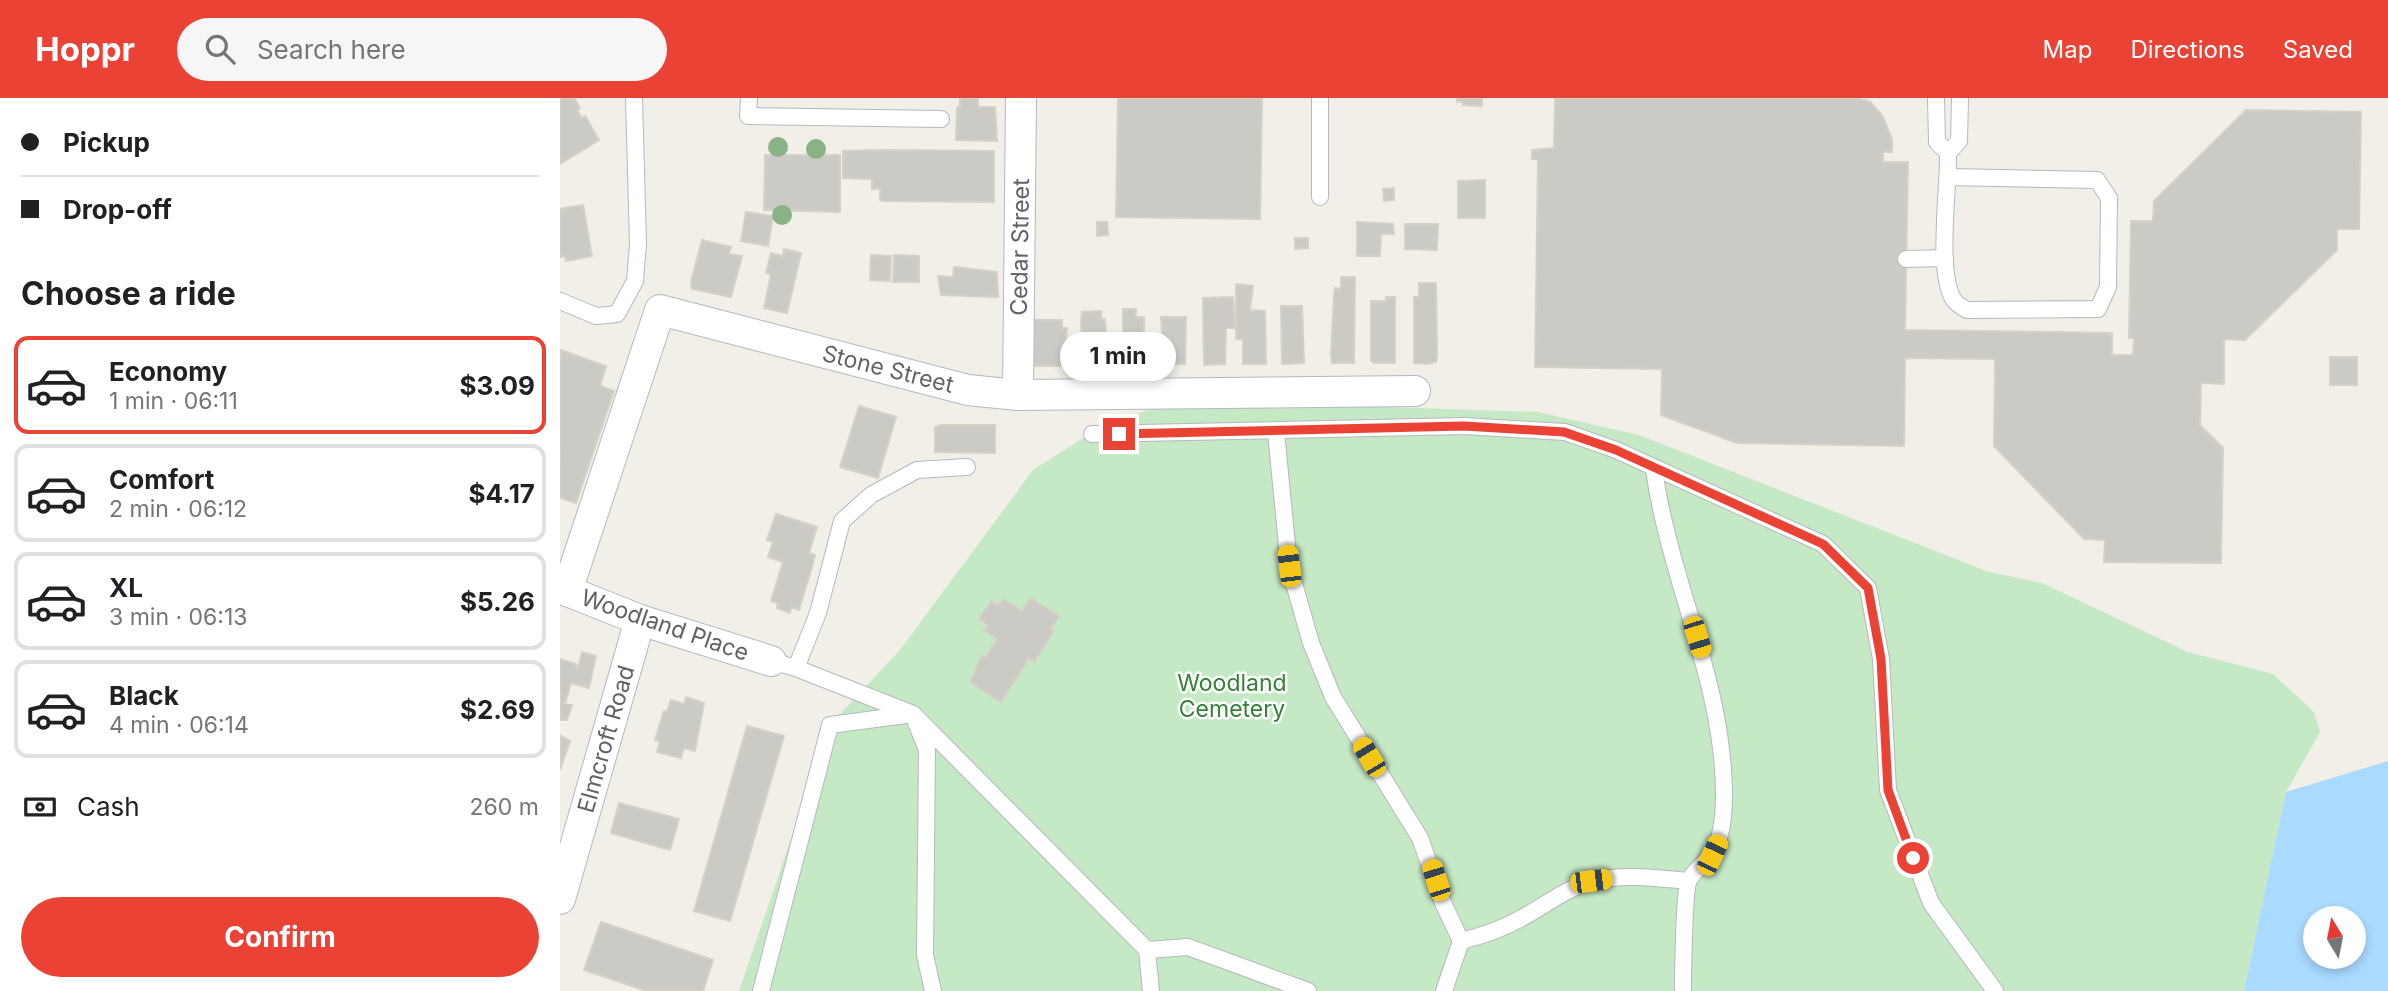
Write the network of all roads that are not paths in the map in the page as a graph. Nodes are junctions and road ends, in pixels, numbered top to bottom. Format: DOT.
graph roads {
  1 [pos="634,98"];
  2 [pos="749,98"];
  3 [pos="1021,98"];
  4 [pos="1320,98"];
  5 [pos="1937,98"];
  6 [pos="1960,98"];
  7 [pos="942,119"];
  8 [pos="1948,153"];
  9 [pos="1949,177"];
  10 [pos="1320,197"];
  11 [pos="1945,258"];
  12 [pos="1906,259"];
  13 [pos="560,301"];
  14 [pos="1415,391"];
  15 [pos="1018,395"];
  16 [pos="1276,432"];
  17 [pos="1092,434"];
  18 [pos="967,467"];
  19 [pos="1654,469"];
  20 [pos="564,589"];
  21 [pos="640,620"];
  22 [pos="783,665"];
  23 [pos="913,714"];
  24 [pos="1688,881"];
  25 [pos="560,899"];
  26 [pos="1461,941"];
  27 [pos="1147,950"];
  28 [pos="761,991"];
  29 [pos="933,991"];
  30 [pos="1151,991"];
  31 [pos="1308,991"];
  32 [pos="1444,991"];
  33 [pos="1683,991"];
  34 [pos="1995,991"];
  1 -- 13 [label="lane"];
  2 -- 7 [label="lane"];
  3 -- 15 [label="street, Cedar Street"];
  4 -- 10 [label="lane"];
  5 -- 8 [label="lane"];
  6 -- 8 [label="lane"];
  8 -- 9 [label="lane"];
  9 -- 11 [label="lane"];
  9 -- 11 [label="lane"];
  11 -- 12 [label="lane"];
  14 -- 15 [label="street, Stone Street"];
  15 -- 20 [label="street, Stone Street"];
  16 -- 17 [label="lane"];
  16 -- 19 [label="lane"];
  16 -- 26 [label="lane"];
  18 -- 22 [label="lane"];
  19 -- 24 [label="lane"];
  19 -- 34 [label="lane"];
  20 -- 21 [label="street, Woodland Place"];
  21 -- 22 [label="street, Woodland Place"];
  21 -- 25 [label="street, Elmcroft Road"];
  22 -- 23 [label="lane"];
  23 -- 27 [label="lane"];
  23 -- 28 [label="lane"];
  23 -- 29 [label="lane"];
  24 -- 26 [label="lane"];
  24 -- 33 [label="lane"];
  26 -- 32 [label="lane"];
  27 -- 30 [label="lane"];
  27 -- 31 [label="lane"];
}
